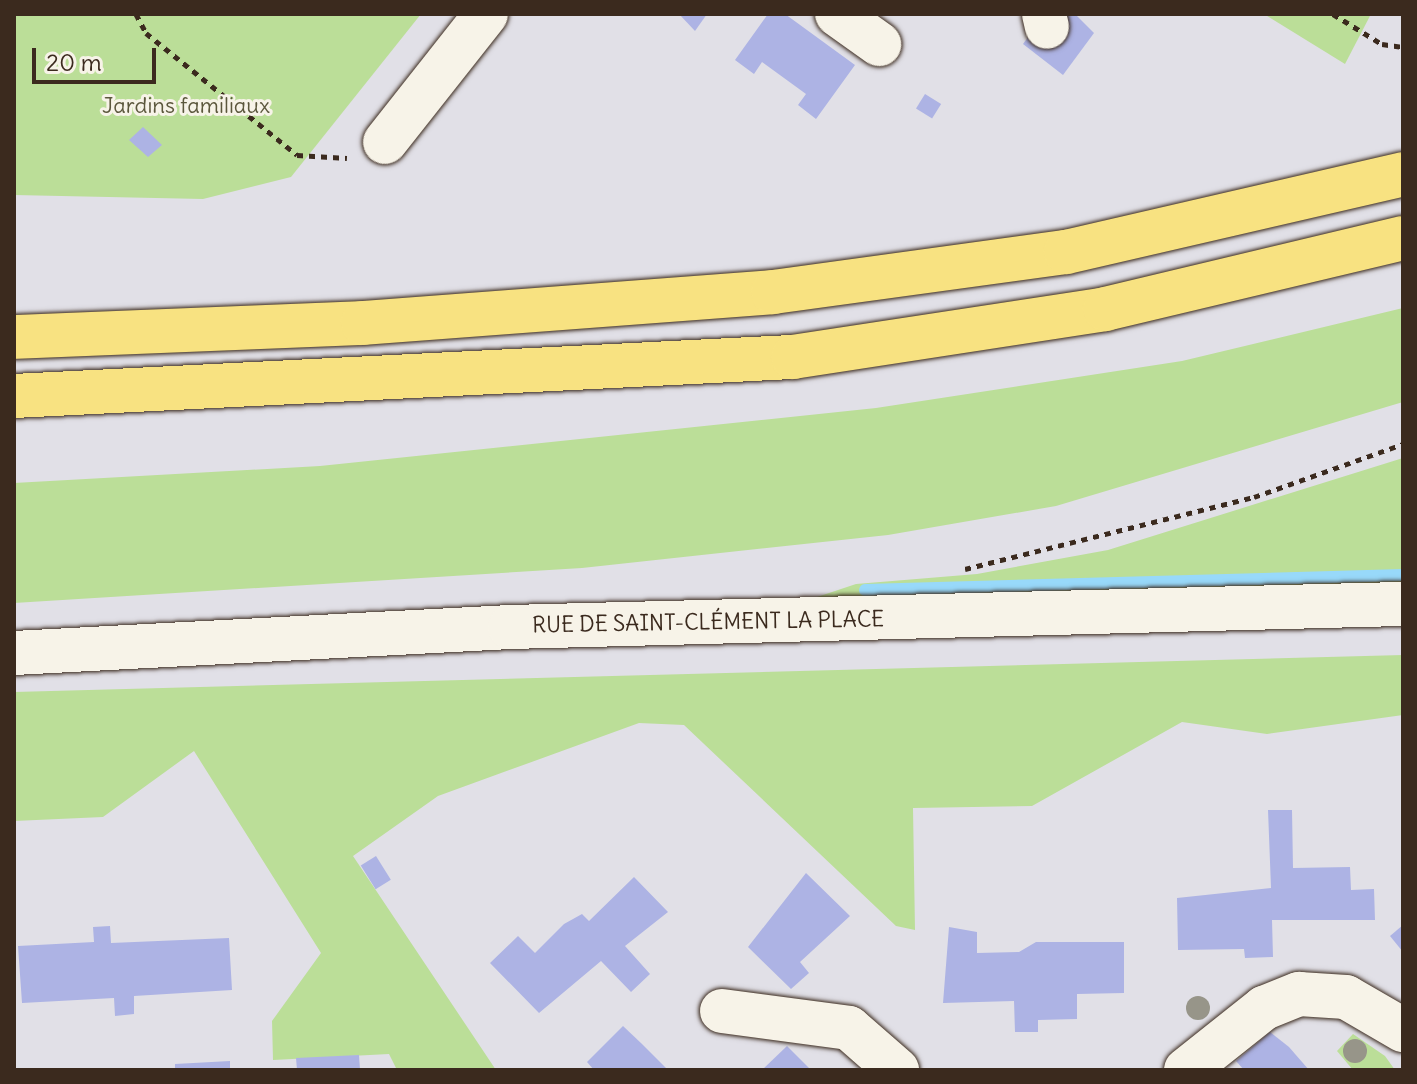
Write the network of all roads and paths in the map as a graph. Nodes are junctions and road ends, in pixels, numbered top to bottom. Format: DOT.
graph roads {
  1 [pos="136,14"];
  2 [pos="486,14"];
  3 [pos="837,14"];
  4 [pos="1333,14"];
  5 [pos="879,44"];
  6 [pos="1403,47"];
  7 [pos="385,142"];
  8 [pos="1403,174"];
  9 [pos="1403,238"];
  10 [pos="14,337"];
  11 [pos="14,396"];
  12 [pos="1403,444"];
  13 [pos="955,570"];
  14 [pos="1403,604"];
  15 [pos="14,653"];
  16 [pos="722,1011"];
  17 [pos="1403,1030"];
  18 [pos="897,1070"];
  19 [pos="1186,1070"];
  1 -- 7 [label="path"];
  2 -- 7 [label="street"];
  3 -- 5 [label="street"];
  4 -- 6 [label="path"];
  8 -- 10 [label="highway"];
  9 -- 11 [label="highway"];
  12 -- 13 [label="path"];
  14 -- 15 [label="street, RUE DE SAINT-CLÉMENT LA PLACE"];
  16 -- 18 [label="street"];
  17 -- 19 [label="street"];
}
